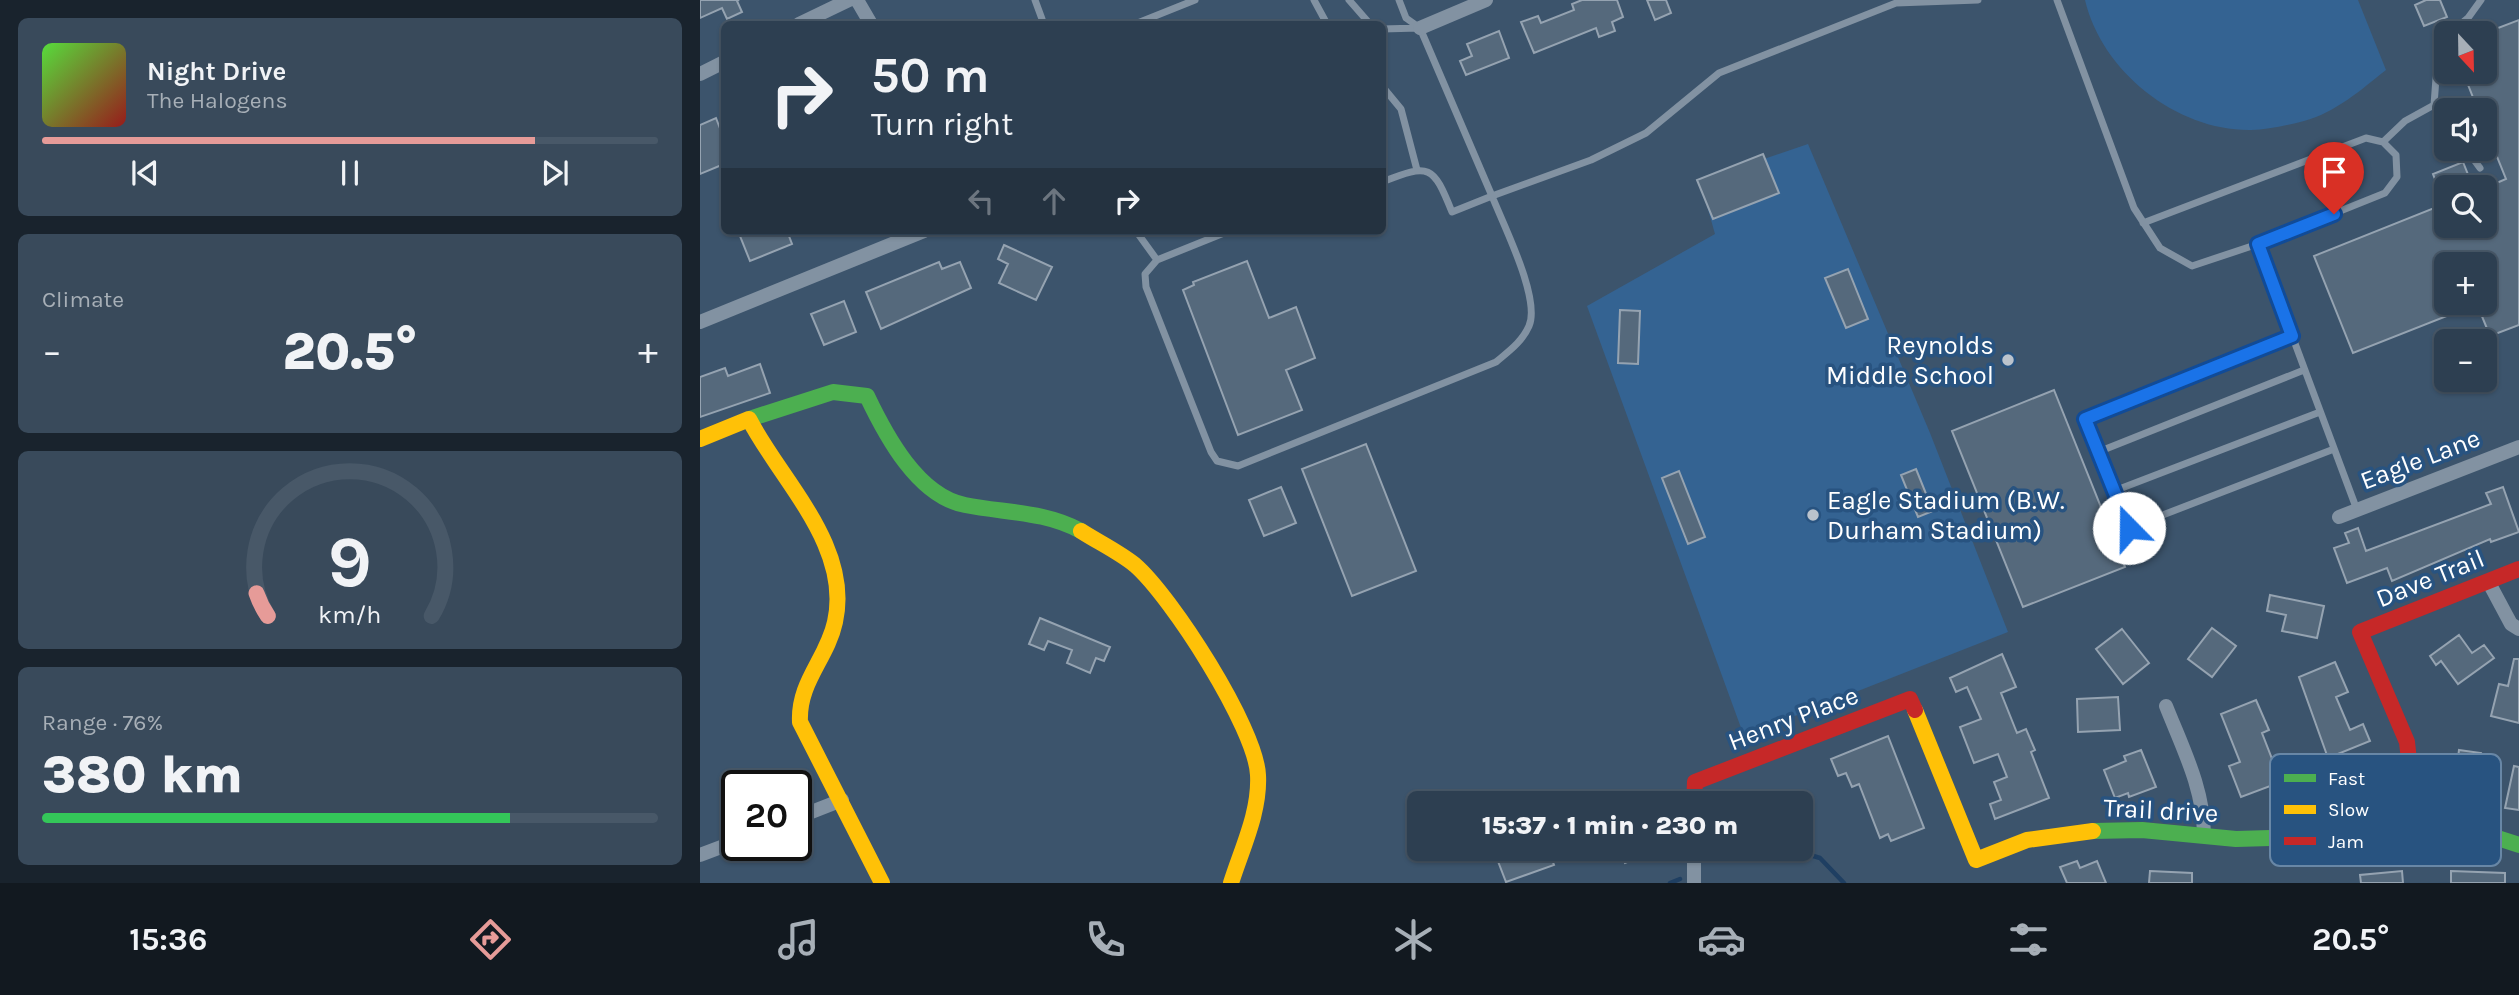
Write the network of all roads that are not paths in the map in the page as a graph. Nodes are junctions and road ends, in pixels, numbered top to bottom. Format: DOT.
graph roads {
  1 [pos="849,0"];
  2 [pos="857,0"];
  3 [pos="1035,0"];
  4 [pos="1195,0"];
  5 [pos="1314,0"];
  6 [pos="1349,0"];
  7 [pos="1399,0"];
  8 [pos="1486,0"];
  9 [pos="1978,0"];
  10 [pos="2057,0"];
  11 [pos="2481,0"];
  12 [pos="1042,19"];
  13 [pos="805,21"];
  14 [pos="869,21"];
  15 [pos="1142,21"];
  16 [pos="1325,21"];
  17 [pos="1367,21"];
  18 [pos="2464,21"];
  19 [pos="1420,28"];
  20 [pos="1386,29"];
  21 [pos="721,64"];
  22 [pos="700,74"];
  23 [pos="1386,91"];
  24 [pos="2434,105"];
  25 [pos="2383,142"];
  26 [pos="2475,161"];
  27 [pos="2480,168"];
  28 [pos="1417,170"];
  29 [pos="1386,181"];
  30 [pos="1492,196"];
  31 [pos="2143,223"];
  32 [pos="914,235"];
  33 [pos="1139,235"];
  34 [pos="1219,235"];
  35 [pos="2258,244"];
  36 [pos="1157,260"];
  37 [pos="700,323"];
  38 [pos="2292,336"];
  39 [pos="2304,370"];
  40 [pos="2320,412"];
  41 [pos="749,419"];
  42 [pos="700,439"];
  43 [pos="2519,447"];
  44 [pos="2334,449"];
  45 [pos="2098,452"];
  46 [pos="2114,491"];
  47 [pos="2357,510"];
  48 [pos="2339,517"];
  49 [pos="2519,569"];
  50 [pos="2488,581"];
  51 [pos="2519,629"];
  52 [pos="1910,699"];
  53 [pos="2166,706"];
  54 [pos="2408,754"];
  55 [pos="1695,791"];
  56 [pos="842,800"];
  57 [pos="812,812"];
  58 [pos="2204,836"];
  59 [pos="2270,839"];
  60 [pos="2501,839"];
  61 [pos="2519,845"];
  62 [pos="721,847"];
  63 [pos="700,855"];
  64 [pos="1694,861"];
  65 [pos="883,883"];
  66 [pos="1231,883"];
  67 [pos="1694,883"];
  1 -- 13 [label="street"];
  2 -- 14 [label="street"];
  3 -- 12 [label="lane"];
  4 -- 15 [label="lane"];
  5 -- 16 [label="lane"];
  6 -- 17 [label="lane"];
  7 -- 19 [label="lane"];
  8 -- 19 [label="street"];
  9 -- 30 [label="lane"];
  10 -- 31 [label="lane"];
  11 -- 18 [label="lane"];
  19 -- 20 [label="lane"];
  19 -- 30 [label="lane"];
  21 -- 22 [label="street"];
  23 -- 28 [label="lane"];
  24 -- 25 [label="lane"];
  25 -- 31 [label="lane"];
  25 -- 35 [label="lane"];
  26 -- 27 [label="lane"];
  28 -- 29 [label="lane"];
  28 -- 30 [label="lane"];
  30 -- 36 [label="lane"];
  31 -- 35 [label="lane"];
  32 -- 37 [label="street"];
  33 -- 36 [label="lane"];
  34 -- 36 [label="lane"];
  35 -- 38 [label="lane"];
  38 -- 39 [label="lane"];
  38 -- 45 [label="lane"];
  39 -- 40 [label="lane"];
  39 -- 45 [label="lane"];
  40 -- 44 [label="lane"];
  40 -- 46 [label="lane"];
  41 -- 42 [label="street"];
  41 -- 56 [label="street"];
  41 -- 66 [label="street"];
  43 -- 47 [label="street, Eagle Lane"];
  44 -- 46 [label="lane"];
  44 -- 47 [label="lane"];
  45 -- 46 [label="lane"];
  47 -- 48 [label="street, Eagle Lane"];
  49 -- 50 [label="street, Dave Trail"];
  50 -- 51 [label="street"];
  50 -- 54 [label="street, Dave Trail"];
  52 -- 55 [label="street, Henry Place"];
  52 -- 58 [label="street, Trail drive"];
  53 -- 58 [label="street"];
  56 -- 57 [label="street"];
  56 -- 65 [label="street"];
  58 -- 59 [label="street, Trail drive"];
  60 -- 61 [label="street, Trail drive"];
  62 -- 63 [label="street"];
  64 -- 67 [label="street"];
}
